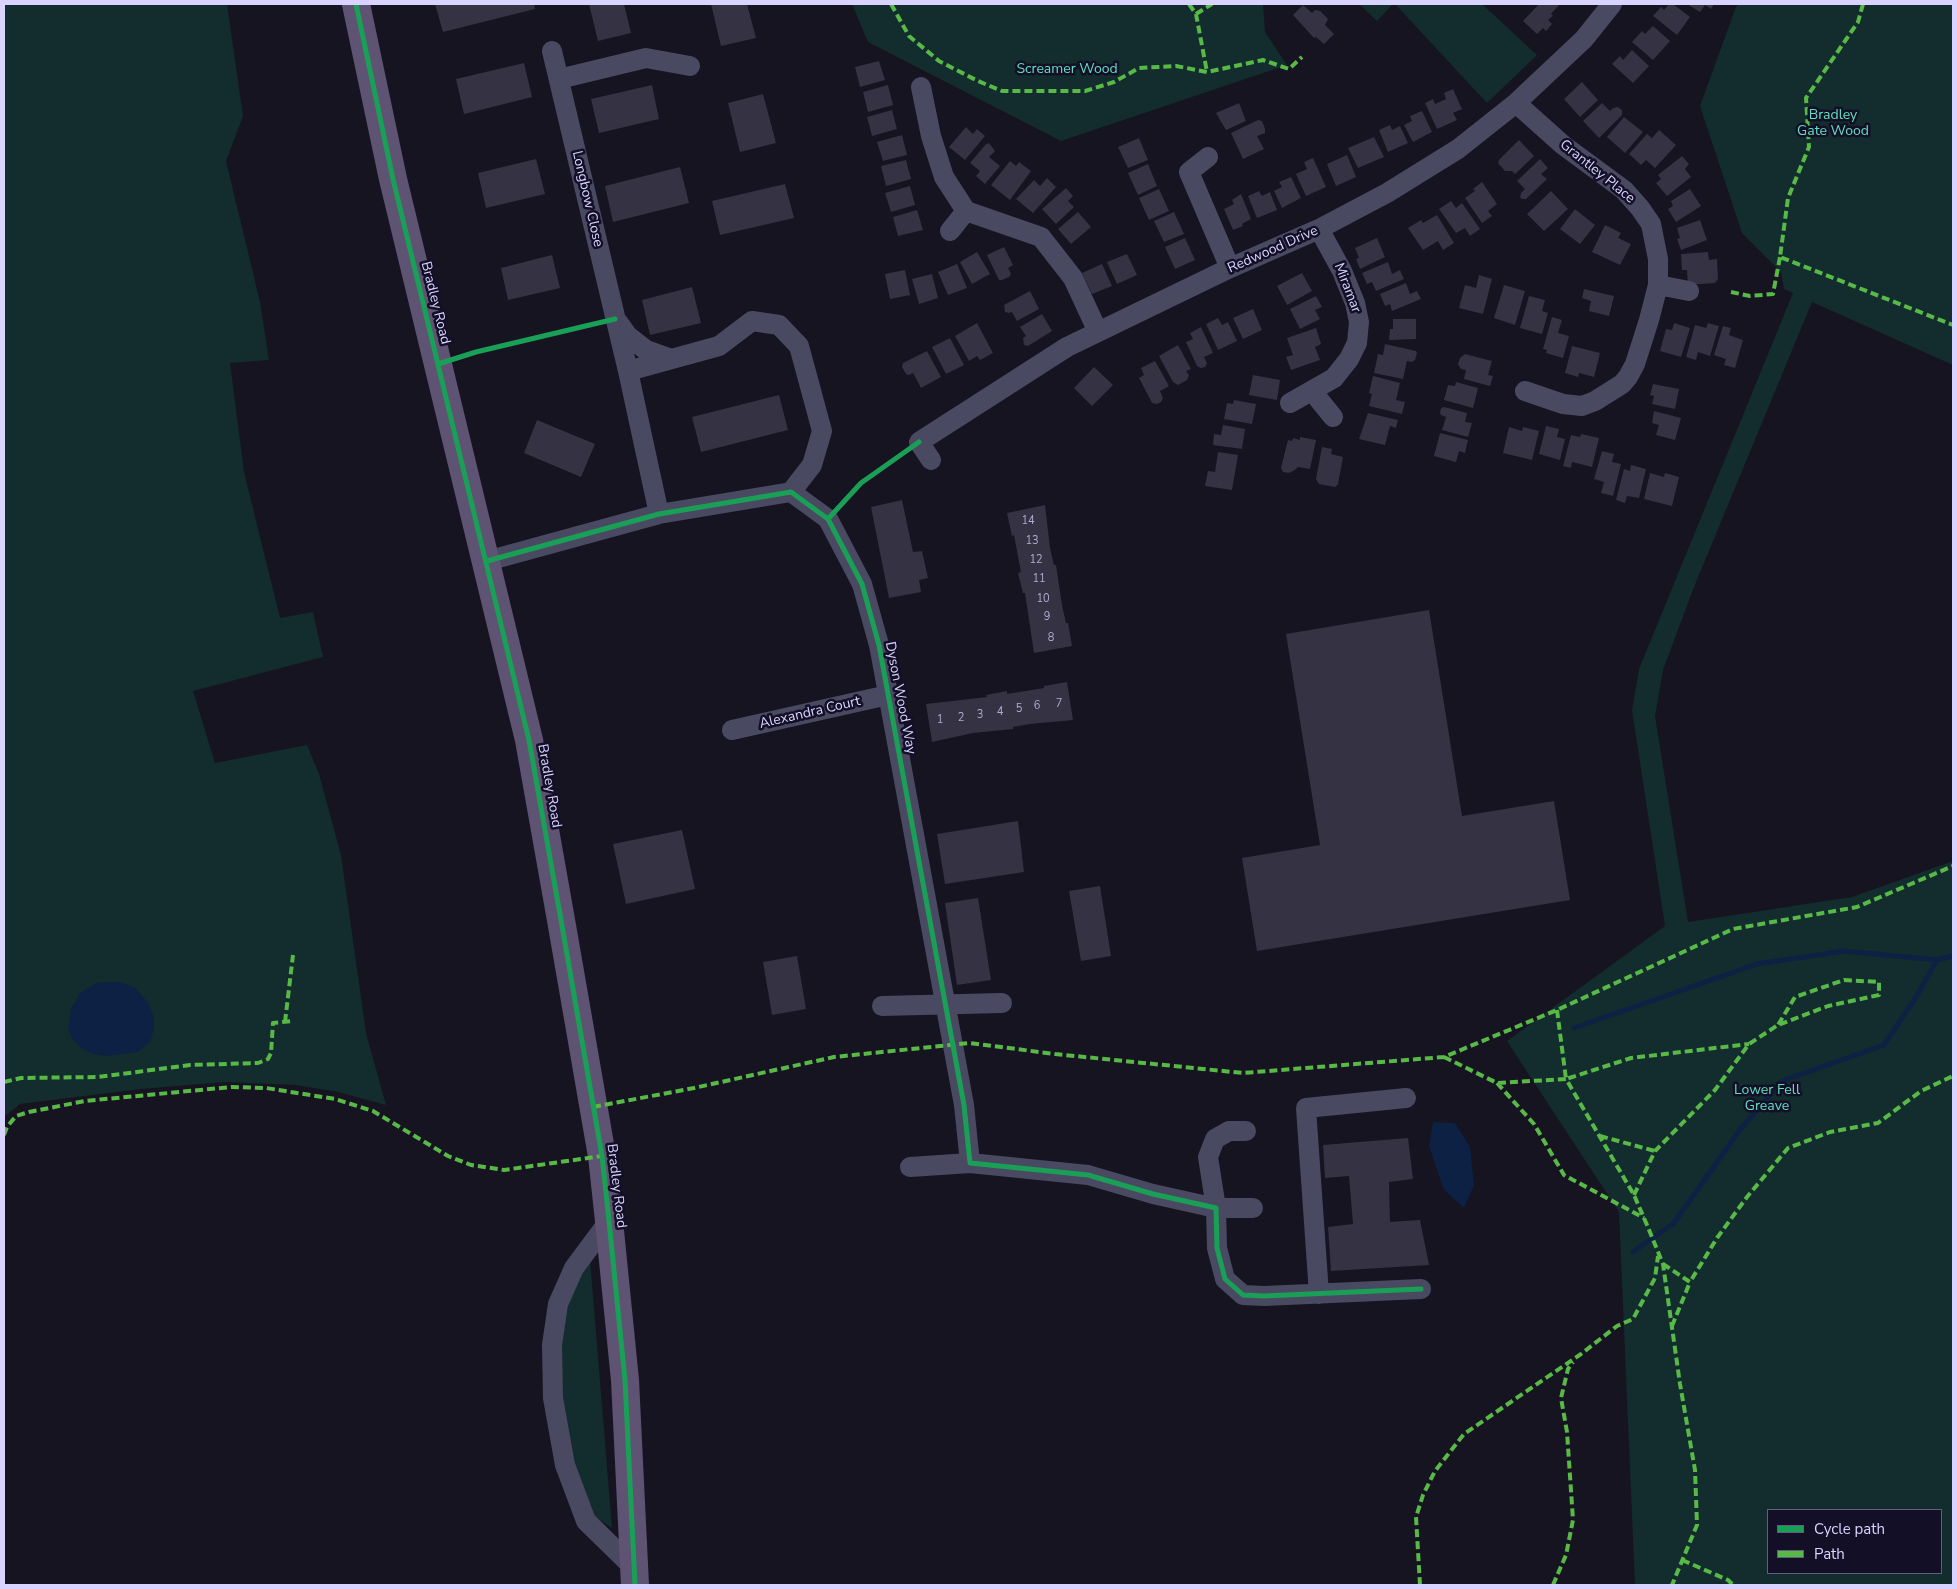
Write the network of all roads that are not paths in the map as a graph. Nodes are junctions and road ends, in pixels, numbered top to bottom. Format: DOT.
graph roads {
  1 [pos="356,4"];
  2 [pos="1612,4"];
  3 [pos="552,51"];
  4 [pos="690,66"];
  5 [pos="559,79"];
  6 [pos="921,87"];
  7 [pos="1516,103"];
  8 [pos="1208,157"];
  9 [pos="966,211"];
  10 [pos="1320,230"];
  11 [pos="950,231"];
  12 [pos="1230,268"];
  13 [pos="1658,284"];
  14 [pos="1689,291"];
  15 [pos="616,318"];
  16 [pos="1098,332"];
  17 [pos="671,360"];
  18 [pos="628,371"];
  19 [pos="1312,391"];
  20 [pos="1525,391"];
  21 [pos="1290,403"];
  22 [pos="1333,417"];
  23 [pos="931,460"];
  24 [pos="791,492"];
  25 [pos="659,514"];
  26 [pos="487,561"];
  27 [pos="888,695"];
  28 [pos="732,730"];
  29 [pos="1002,1003"];
  30 [pos="946,1004"];
  31 [pos="882,1006"];
  32 [pos="1406,1098"];
  33 [pos="1246,1131"];
  34 [pos="970,1163"];
  35 [pos="910,1168"];
  36 [pos="1216,1208"];
  37 [pos="1253,1208"];
  38 [pos="609,1221"];
  39 [pos="1422,1289"];
  40 [pos="1319,1294"];
  41 [pos="635,1577"];
  1 -- 26 [label="main road, Bradley Road"];
  2 -- 7 [label="street, Redwood Drive"];
  3 -- 5 [label="street, Longbow Close"];
  4 -- 5 [label="street"];
  5 -- 15 [label="street, Longbow Close"];
  6 -- 9 [label="street"];
  7 -- 10 [label="street, Redwood Drive"];
  7 -- 13 [label="street, Grantley Place"];
  8 -- 12 [label="street"];
  9 -- 11 [label="street"];
  9 -- 16 [label="street"];
  10 -- 12 [label="street, Redwood Drive"];
  10 -- 19 [label="street, Miramar"];
  12 -- 16 [label="street, Redwood Drive"];
  13 -- 14 [label="street"];
  13 -- 20 [label="street, Grantley Place"];
  15 -- 17 [label="street, Longbow Close"];
  15 -- 18 [label="street, Longbow Close"];
  16 -- 23 [label="street, Redwood Drive"];
  17 -- 18 [label="street"];
  17 -- 24 [label="street"];
  18 -- 25 [label="street, Longbow Close"];
  19 -- 21 [label="street, Miramar"];
  19 -- 22 [label="street"];
  24 -- 25 [label="street"];
  24 -- 27 [label="street, Dyson Wood Way"];
  25 -- 26 [label="street"];
  26 -- 38 [label="main road, Bradley Road"];
  27 -- 28 [label="street, Alexandra Court"];
  27 -- 30 [label="street, Dyson Wood Way"];
  29 -- 30 [label="street"];
  30 -- 31 [label="street"];
  30 -- 34 [label="street, Dyson Wood Way"];
  32 -- 40 [label="street"];
  33 -- 36 [label="street"];
  34 -- 35 [label="street"];
  34 -- 36 [label="street"];
  36 -- 37 [label="street"];
  36 -- 40 [label="street"];
  38 -- 41 [label="main road, Bradley Road"];
  38 -- 41 [label="street, Bradley Road"];
  39 -- 40 [label="street"];
}
